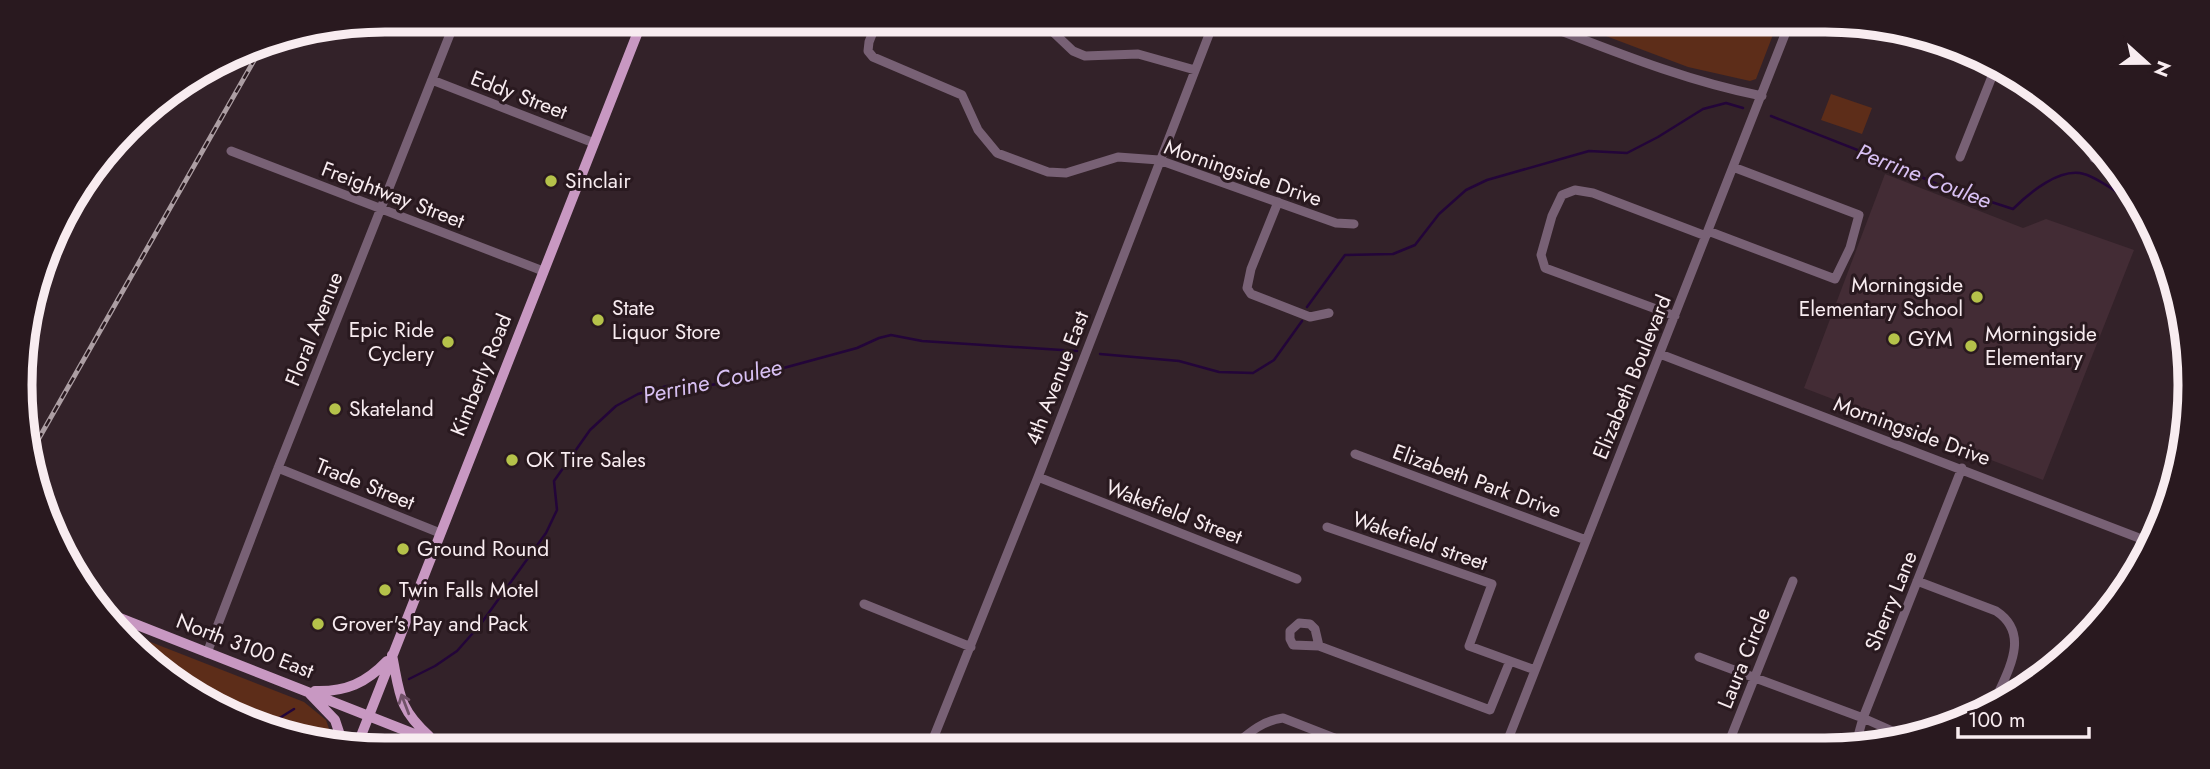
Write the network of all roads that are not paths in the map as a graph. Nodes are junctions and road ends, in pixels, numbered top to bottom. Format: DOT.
graph roads {
  1 [pos="451,32"];
  2 [pos="638,32"];
  3 [pos="873,32"];
  4 [pos="1054,32"];
  5 [pos="1210,32"];
  6 [pos="1564,32"];
  7 [pos="1786,32"];
  8 [pos="1195,70"];
  9 [pos="1993,74"];
  10 [pos="432,80"];
  11 [pos="1762,96"];
  12 [pos="594,143"];
  13 [pos="231,151"];
  14 [pos="1960,157"];
  15 [pos="1159,160"];
  16 [pos="1733,167"];
  17 [pos="1278,202"];
  18 [pos="381,209"];
  19 [pos="1353,224"];
  20 [pos="1707,234"];
  21 [pos="543,271"];
  22 [pos="1329,313"];
  23 [pos="1675,316"];
  24 [pos="1660,354"];
  25 [pos="1355,454"];
  26 [pos="278,468"];
  27 [pos="1962,468"];
  28 [pos="1038,477"];
  29 [pos="1327,527"];
  30 [pos="440,533"];
  31 [pos="2143,539"];
  32 [pos="1586,540"];
  33 [pos="1297,579"];
  34 [pos="1793,581"];
  35 [pos="1917,582"];
  36 [pos="864,604"];
  37 [pos="120,618"];
  38 [pos="1319,646"];
  39 [pos="971,647"];
  40 [pos="206,653"];
  41 [pos="392,655"];
  42 [pos="1699,657"];
  43 [pos="1510,661"];
  44 [pos="1535,670"];
  45 [pos="1755,679"];
  46 [pos="305,690"];
  47 [pos="1998,692"];
  48 [pos="369,716"];
  49 [pos="1863,718"];
  50 [pos="1893,731"];
  51 [pos="340,734"];
  52 [pos="1858,736"];
  53 [pos="361,737"];
  54 [pos="426,738"];
  55 [pos="431,738"];
  56 [pos="934,738"];
  57 [pos="1243,738"];
  58 [pos="1334,738"];
  59 [pos="1509,738"];
  60 [pos="1731,738"];
  1 -- 10 [label="street, Floral Avenue"];
  2 -- 12 [label="main road, Kimberly Road"];
  3 -- 15 [label="street, Morningside Drive"];
  4 -- 8 [label="street"];
  5 -- 8 [label="street, 4th Avenue East"];
  6 -- 11 [label="street"];
  7 -- 11 [label="street, Elizabeth Boulevard"];
  8 -- 15 [label="street, 4th Avenue East"];
  9 -- 14 [label="street"];
  10 -- 12 [label="street, Eddy Street"];
  10 -- 18 [label="street, Floral Avenue"];
  11 -- 16 [label="street, Elizabeth Boulevard"];
  12 -- 21 [label="main road, Kimberly Road"];
  13 -- 18 [label="street, Freightway Street"];
  15 -- 17 [label="street, Morningside Drive"];
  15 -- 28 [label="street, 4th Avenue East"];
  16 -- 20 [label="street, Elizabeth Boulevard"];
  16 -- 20 [label="street"];
  17 -- 19 [label="street, Morningside Drive"];
  17 -- 22 [label="street"];
  18 -- 21 [label="street, Freightway Street"];
  18 -- 26 [label="street, Floral Avenue"];
  20 -- 23 [label="street, Elizabeth Boulevard"];
  20 -- 23 [label="street"];
  21 -- 30 [label="main road, Kimberly Road"];
  23 -- 24 [label="street, Elizabeth Boulevard"];
  24 -- 27 [label="street, Morningside Drive"];
  24 -- 32 [label="street, Elizabeth Boulevard"];
  25 -- 32 [label="street, Elizabeth Park Drive"];
  26 -- 30 [label="street, Trade Street"];
  26 -- 40 [label="street, Floral Avenue"];
  27 -- 31 [label="street, Morningside Drive"];
  27 -- 35 [label="street, Sherry Lane"];
  28 -- 33 [label="street, Wakefield Street"];
  28 -- 39 [label="street, 4th Avenue East"];
  29 -- 43 [label="street, Wakefield street"];
  30 -- 41 [label="main road, Kimberly Road"];
  32 -- 44 [label="street, Elizabeth Boulevard"];
  34 -- 45 [label="street, Laura Circle"];
  35 -- 47 [label="street"];
  35 -- 49 [label="street, Sherry Lane"];
  36 -- 39 [label="street"];
  37 -- 40 [label="main road, North 3100 East"];
  38 -- 43 [label="street"];
  39 -- 56 [label="street, 4th Avenue East"];
  40 -- 46 [label="main road, North 3100 East"];
  41 -- 46 [label="main road"];
  41 -- 48 [label="main road, Kimberly Road"];
  55 -- 41 [label="main road, one-way"];
  42 -- 45 [label="street"];
  43 -- 44 [label="street, Wakefield street"];
  44 -- 59 [label="street, Elizabeth Boulevard"];
  45 -- 49 [label="street"];
  45 -- 60 [label="street, Laura Circle"];
  46 -- 48 [label="main road, North 3100 East"];
  46 -- 51 [label="main road"];
  48 -- 53 [label="main road, Kimberly Road"];
  48 -- 54 [label="main road, North 3100 East"];
  49 -- 50 [label="street"];
  49 -- 52 [label="street, Sherry Lane"];
  57 -- 58 [label="street"];
}
